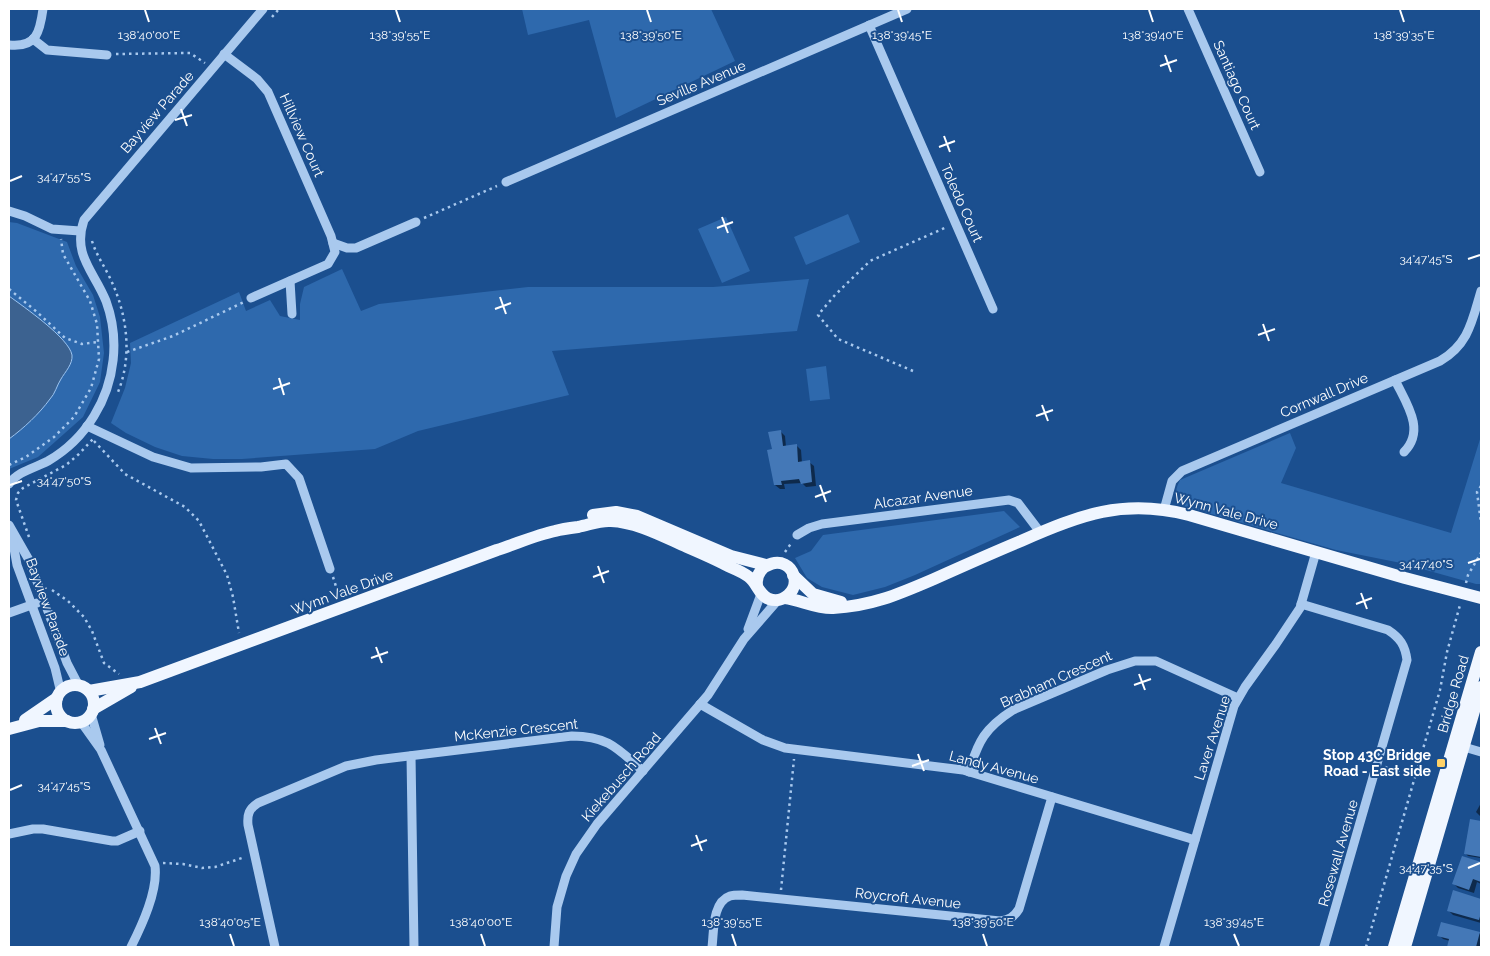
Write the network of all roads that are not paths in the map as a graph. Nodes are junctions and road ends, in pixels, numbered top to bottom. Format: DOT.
graph roads {
  1 [pos="43,9"];
  2 [pos="263,9"];
  3 [pos="907,9"];
  4 [pos="1188,9"];
  5 [pos="869,25"];
  6 [pos="33,39"];
  7 [pos="9,46"];
  8 [pos="224,54"];
  9 [pos="107,55"];
  10 [pos="1260,172"];
  11 [pos="506,182"];
  12 [pos="9,211"];
  13 [pos="416,222"];
  14 [pos="80,231"];
  15 [pos="333,243"];
  16 [pos="290,281"];
  17 [pos="1481,290"];
  18 [pos="251,298"];
  19 [pos="993,309"];
  20 [pos="292,314"];
  21 [pos="1395,380"];
  22 [pos="85,428"];
  23 [pos="1404,452"];
  24 [pos="9,484"];
  25 [pos="1164,510"];
  26 [pos="10,528"];
  27 [pos="554,531"];
  28 [pos="1040,532"];
  29 [pos="797,535"];
  30 [pos="1316,552"];
  31 [pos="772,564"];
  32 [pos="330,568"];
  33 [pos="794,575"];
  34 [pos="759,589"];
  35 [pos="1481,598"];
  36 [pos="781,599"];
  37 [pos="44,600"];
  38 [pos="32,604"];
  39 [pos="1301,604"];
  40 [pos="853,605"];
  41 [pos="9,613"];
  42 [pos="744,639"];
  43 [pos="1481,652"];
  44 [pos="135,683"];
  45 [pos="1481,687"];
  46 [pos="84,688"];
  47 [pos="59,695"];
  48 [pos="1238,698"];
  49 [pos="700,704"];
  50 [pos="88,715"];
  51 [pos="67,721"];
  52 [pos="9,729"];
  53 [pos="1458,747"];
  54 [pos="1481,752"];
  55 [pos="412,756"];
  56 [pos="643,771"];
  57 [pos="969,772"];
  58 [pos="1052,797"];
  59 [pos="140,831"];
  60 [pos="9,834"];
  61 [pos="1195,840"];
  62 [pos="131,947"];
  63 [pos="275,947"];
  64 [pos="414,947"];
  65 [pos="554,947"];
  66 [pos="712,947"];
  67 [pos="1164,947"];
  68 [pos="1324,947"];
  69 [pos="1394,947"];
  70 [pos="1405,947"];
  1 -- 6 [label="street"];
  2 -- 8 [label="street, Bayview Parade"];
  3 -- 5 [label="street, Seville Avenue"];
  4 -- 10 [label="street, Santiago Court"];
  5 -- 11 [label="street, Seville Avenue"];
  5 -- 19 [label="street, Toledo Court"];
  6 -- 7 [label="street"];
  6 -- 9 [label="street"];
  8 -- 14 [label="street, Bayview Parade"];
  8 -- 15 [label="street, Hillview Court"];
  12 -- 14 [label="street"];
  13 -- 15 [label="street"];
  14 -- 22 [label="street"];
  15 -- 16 [label="street"];
  16 -- 18 [label="street"];
  16 -- 20 [label="street"];
  17 -- 21 [label="street, Cornwall Drive"];
  21 -- 23 [label="street"];
  21 -- 25 [label="street, Cornwall Drive"];
  22 -- 24 [label="street"];
  22 -- 32 [label="street"];
  25 -- 28 [label="main road, Wynn Vale Drive"];
  25 -- 30 [label="main road, Wynn Vale Drive"];
  26 -- 37 [label="street, Bayview Parade"];
  26 -- 38 [label="street, Bayview Parade"];
  27 -- 31 [label="main road, Wynn Vale Drive"];
  27 -- 34 [label="main road, Wynn Vale Drive"];
  27 -- 44 [label="main road, Wynn Vale Drive"];
  28 -- 29 [label="street, Alcazar Avenue"];
  28 -- 40 [label="main road, Wynn Vale Drive"];
  30 -- 35 [label="main road, Wynn Vale Drive"];
  30 -- 39 [label="street, Laver Avenue"];
  31 -- 33 [label="main road"];
  31 -- 34 [label="main road"];
  33 -- 36 [label="main road"];
  33 -- 40 [label="main road, Wynn Vale Drive"];
  34 -- 36 [label="main road"];
  34 -- 42 [label="street, Kiekebusch Road"];
  36 -- 40 [label="main road, Wynn Vale Drive"];
  36 -- 42 [label="street, Kiekebusch Road"];
  37 -- 38 [label="street"];
  37 -- 46 [label="street, Bayview Parade"];
  38 -- 41 [label="street"];
  38 -- 47 [label="street, Bayview Parade"];
  39 -- 48 [label="street, Laver Avenue"];
  39 -- 68 [label="street, Rosewall Avenue"];
  42 -- 49 [label="street, Kiekebusch Road"];
  43 -- 53 [label="main road, Bridge Road"];
  44 -- 46 [label="main road, Wynn Vale Drive"];
  44 -- 50 [label="main road, Wynn Vale Drive"];
  45 -- 53 [label="main road, Bridge Road"];
  46 -- 47 [label="main road"];
  46 -- 50 [label="main road"];
  47 -- 51 [label="main road"];
  47 -- 52 [label="main road"];
  48 -- 57 [label="street, Brabham Crescent"];
  48 -- 61 [label="street, Laver Avenue"];
  49 -- 56 [label="street, Kiekebusch Road"];
  49 -- 57 [label="street, Landy Avenue"];
  50 -- 51 [label="main road"];
  50 -- 59 [label="street"];
  51 -- 52 [label="main road"];
  53 -- 54 [label="street"];
  53 -- 69 [label="main road, Bridge Road"];
  53 -- 70 [label="main road, Bridge Road"];
  55 -- 56 [label="street, McKenzie Crescent"];
  55 -- 63 [label="street, McKenzie Crescent"];
  55 -- 64 [label="street"];
  56 -- 65 [label="street, Kiekebusch Road"];
  57 -- 58 [label="street, Landy Avenue"];
  58 -- 61 [label="street, Landy Avenue"];
  58 -- 66 [label="street, Roycroft Avenue"];
  59 -- 60 [label="street"];
  59 -- 62 [label="street"];
  61 -- 67 [label="street, Laver Avenue"];
}
